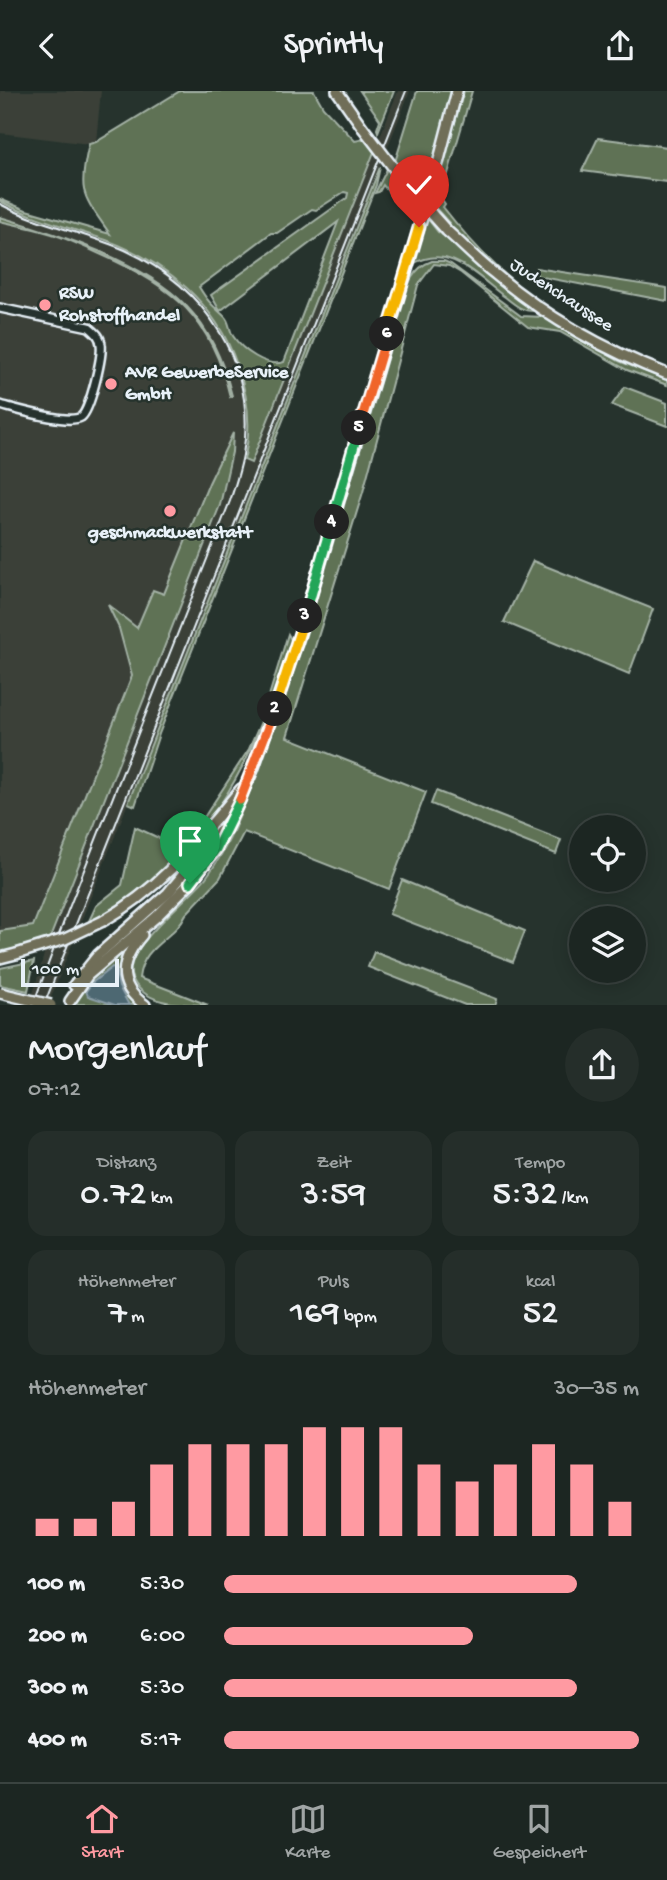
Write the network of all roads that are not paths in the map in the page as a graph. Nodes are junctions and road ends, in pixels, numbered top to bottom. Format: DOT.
graph roads {
  1 [pos="337,91"];
  2 [pos="457,91"];
  3 [pos="0,308"];
  4 [pos="667,374"];
  5 [pos="0,405"];
  6 [pos="249,779"];
  7 [pos="230,818"];
  8 [pos="156,917"];
  9 [pos="0,958"];
  10 [pos="0,993"];
  11 [pos="69,1003"];
  12 [pos="51,1005"];
  13 [pos="145,1005"];
  1 -- 4 [label="main road, Judenchaussee, bridge"];
  2 -- 6 [label="main road"];
  3 -- 5 [label="street"];
  6 -- 7 [label="main road"];
  6 -- 9 [label="main road, bridge"];
  7 -- 8 [label="main road"];
  7 -- 11 [label="main road"];
  8 -- 11 [label="main road"];
  8 -- 13 [label="main road"];
  10 -- 12 [label="main road, bridge"];
}
